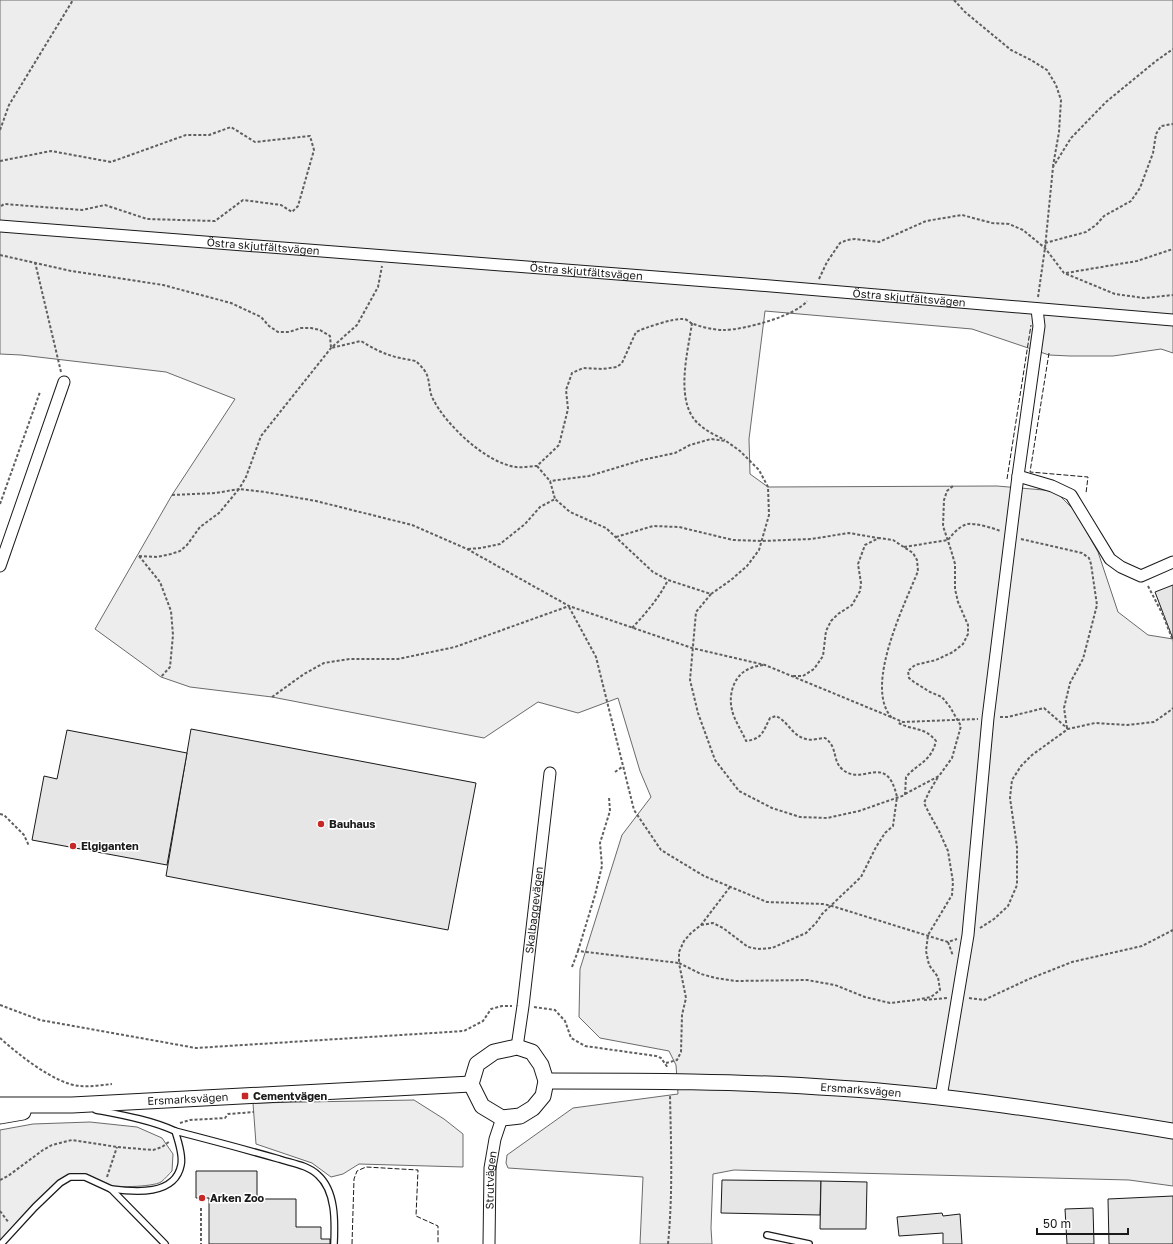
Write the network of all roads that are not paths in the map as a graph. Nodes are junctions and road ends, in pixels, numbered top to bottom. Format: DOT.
graph roads {
  1 [pos="0,226"];
  2 [pos="1037,309"];
  3 [pos="1173,320"];
  4 [pos="64,382"];
  5 [pos="1018,476"];
  6 [pos="1173,562"];
  7 [pos="0,566"];
  8 [pos="550,774"];
  9 [pos="517,1047"];
  10 [pos="546,1081"];
  11 [pos="471,1084"];
  12 [pos="942,1097"];
  13 [pos="0,1105"];
  14 [pos="72,1105"];
  15 [pos="0,1116"];
  16 [pos="502,1118"];
  17 [pos="175,1131"];
  18 [pos="1173,1131"];
  19 [pos="111,1189"];
  20 [pos="767,1235"];
  21 [pos="1,1244"];
  22 [pos="165,1244"];
  23 [pos="334,1244"];
  24 [pos="489,1244"];
  25 [pos="809,1244"];
  1 -- 2 [label="street, Östra skjutfältsvägen"];
  2 -- 3 [label="street, Östra skjutfältsvägen"];
  2 -- 5 [label="street"];
  4 -- 7 [label="street"];
  5 -- 6 [label="street"];
  5 -- 12 [label="street"];
  8 -- 9 [label="street, Skalbaggevägen"];
  9 -- 10 [label="main road"];
  9 -- 11 [label="main road"];
  10 -- 12 [label="main road, Ersmarksvägen"];
  10 -- 16 [label="main road"];
  11 -- 14 [label="main road, Ersmarksvägen"];
  11 -- 16 [label="main road"];
  12 -- 18 [label="main road, Ersmarksvägen"];
  13 -- 14 [label="main road, Ersmarksvägen"];
  14 -- 15 [label="main road, Ersmarksvägen"];
  14 -- 17 [label="lane"];
  16 -- 24 [label="street, Strutvägen"];
  17 -- 19 [label="lane"];
  17 -- 23 [label="lane"];
  19 -- 21 [label="lane"];
  19 -- 22 [label="lane"];
  20 -- 25 [label="lane"];
}
